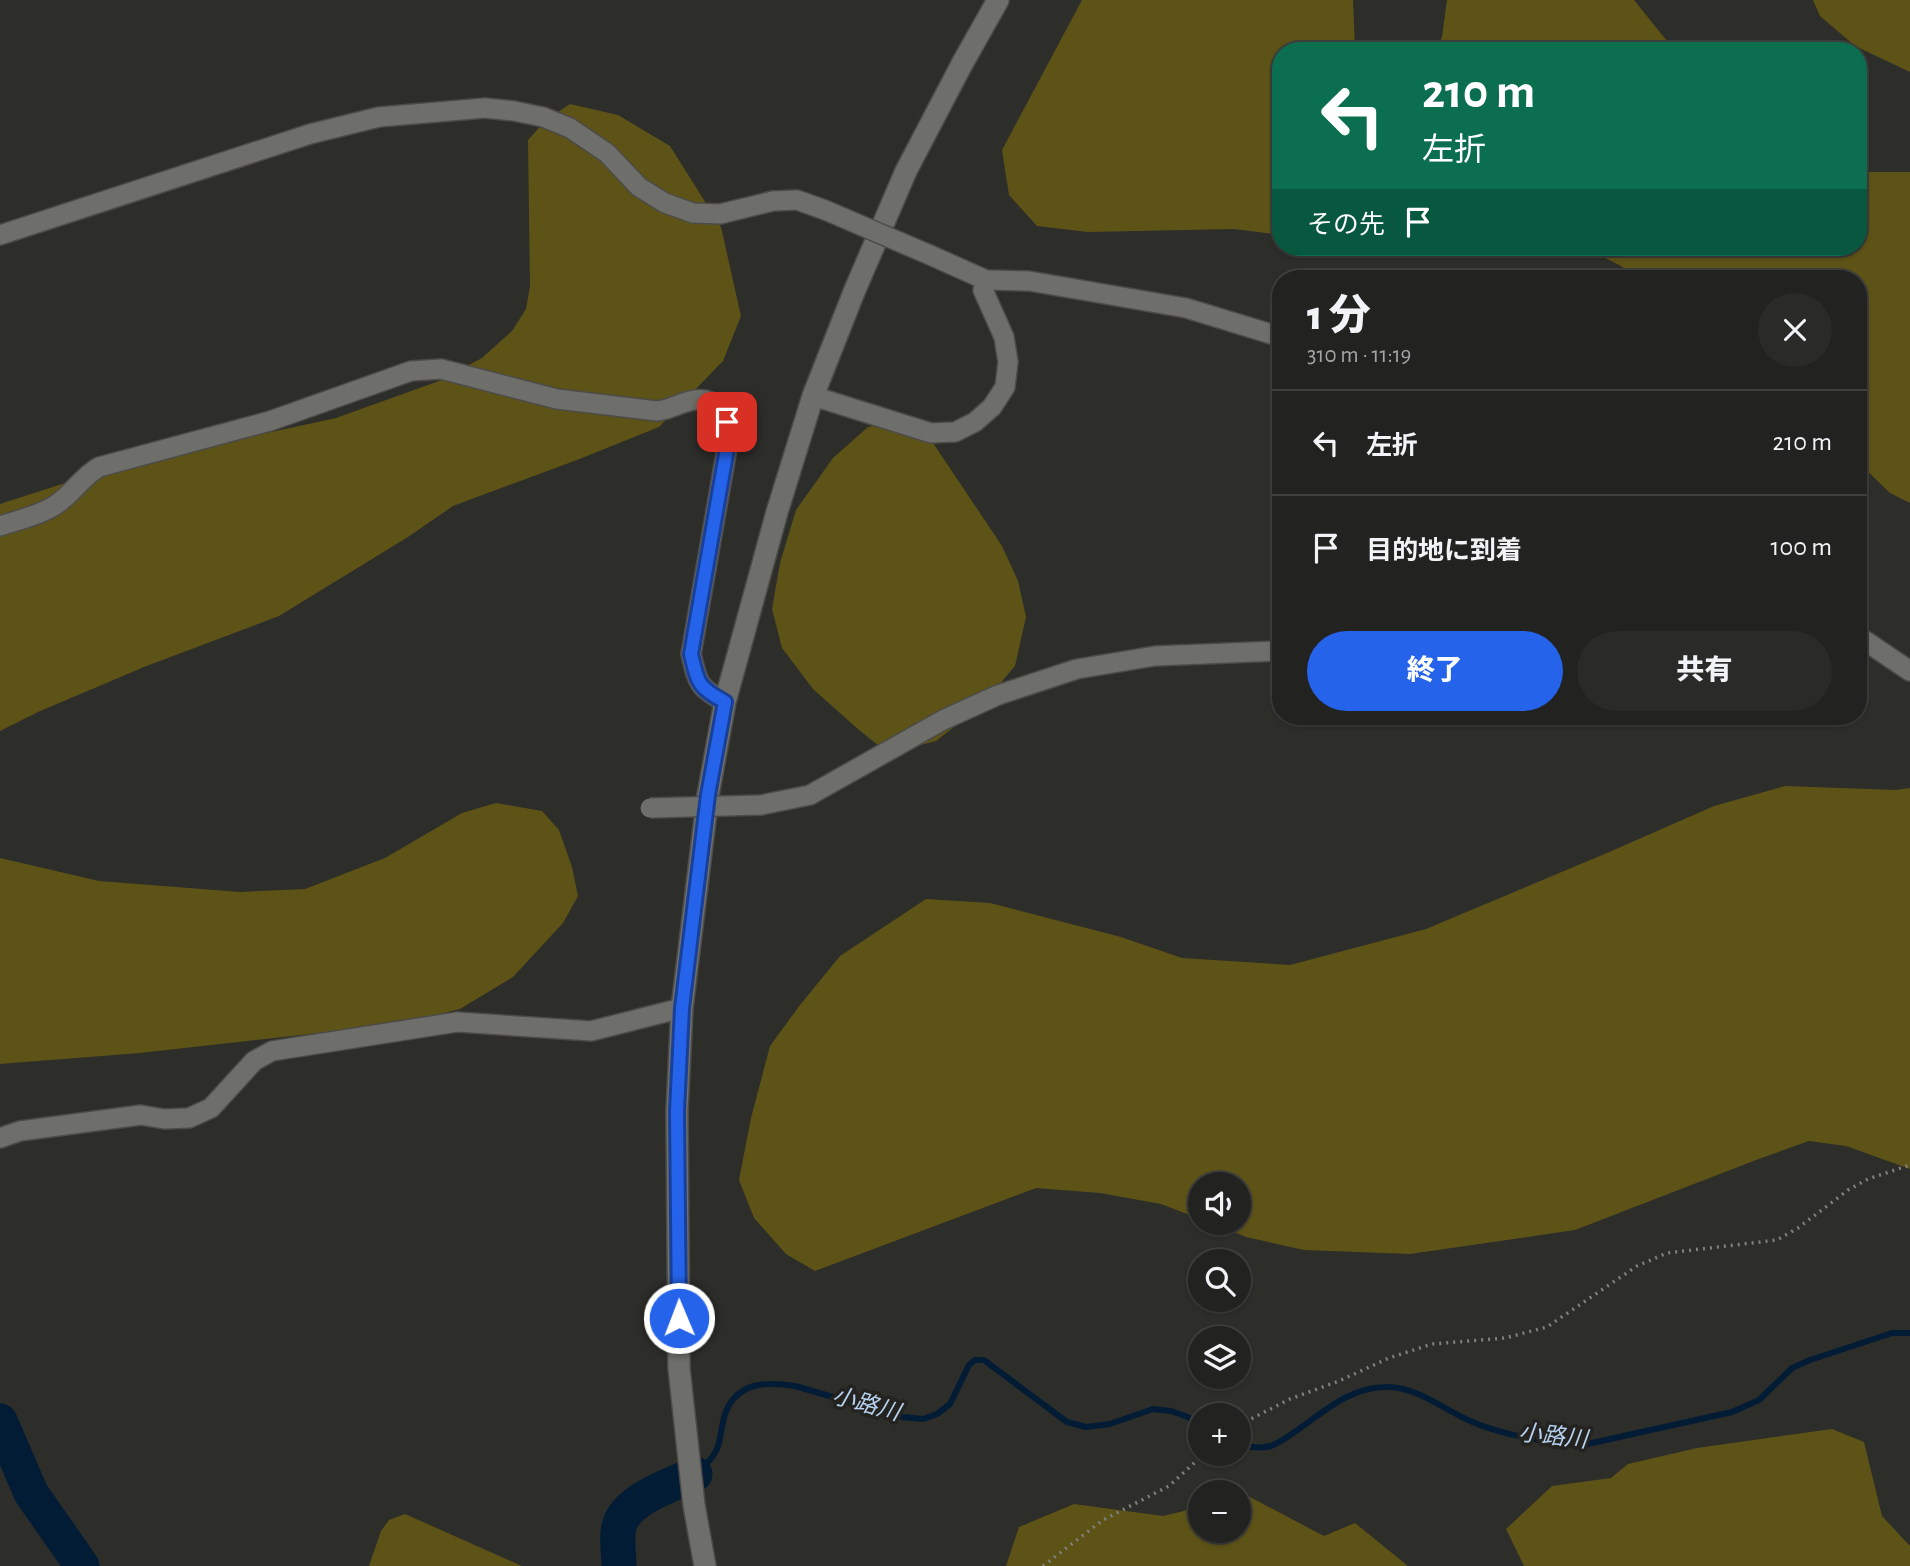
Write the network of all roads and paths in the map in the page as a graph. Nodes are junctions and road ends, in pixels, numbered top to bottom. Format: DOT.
graph roads {
  1 [pos="999,0"];
  2 [pos="0,235"];
  3 [pos="986,280"];
  4 [pos="1272,334"];
  5 [pos="813,396"];
  6 [pos="0,526"];
  7 [pos="1867,642"];
  8 [pos="1272,651"];
  9 [pos="1910,671"];
  10 [pos="725,702"];
  11 [pos="650,808"];
  12 [pos="682,1008"];
  13 [pos="0,1138"];
  14 [pos="1910,1165"];
  15 [pos="1251,1418"];
  16 [pos="1191,1466"];
  17 [pos="705,1566"];
  18 [pos="1043,1566"];
  1 -- 5 [label="street"];
  2 -- 3 [label="street, bridge"];
  3 -- 4 [label="street"];
  3 -- 5 [label="street"];
  5 -- 10 [label="street"];
  6 -- 10 [label="street"];
  7 -- 9 [label="street"];
  8 -- 11 [label="street, bridge"];
  10 -- 12 [label="street"];
  12 -- 13 [label="street"];
  12 -- 17 [label="street"];
  14 -- 15 [label="path"];
  16 -- 18 [label="path"];
}
